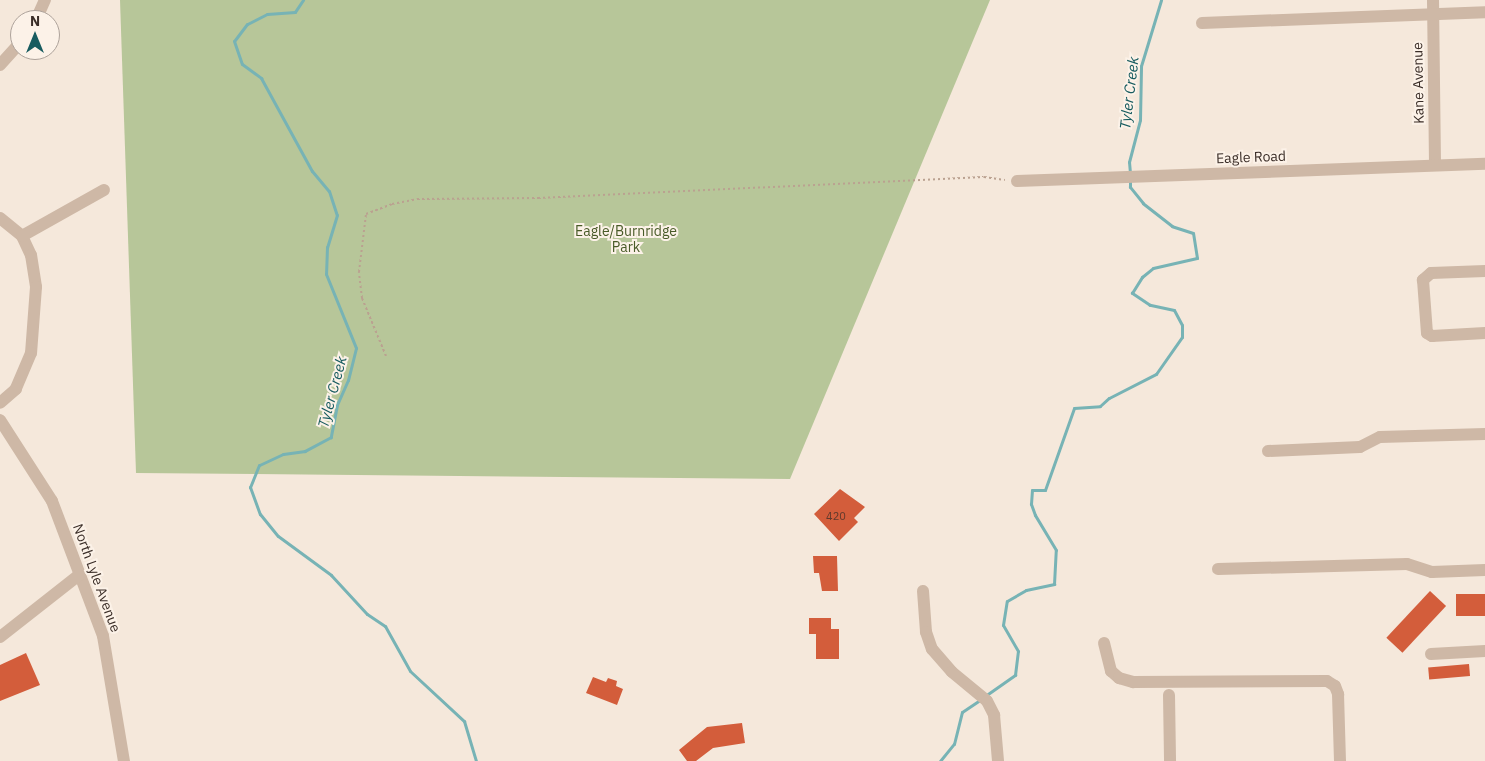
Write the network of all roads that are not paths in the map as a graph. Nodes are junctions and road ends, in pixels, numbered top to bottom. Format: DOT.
graph roads {
  1 [pos="1433,0"];
  2 [pos="1485,12"];
  3 [pos="1433,14"];
  4 [pos="1202,23"];
  5 [pos="10,54"];
  6 [pos="0,65"];
  7 [pos="1485,164"];
  8 [pos="1435,165"];
  9 [pos="1017,181"];
  10 [pos="104,190"];
  11 [pos="0,218"];
  12 [pos="22,236"];
  13 [pos="1485,271"];
  14 [pos="1485,333"];
  15 [pos="0,403"];
  16 [pos="0,420"];
  17 [pos="1485,434"];
  18 [pos="1268,451"];
  19 [pos="1218,569"];
  20 [pos="1485,570"];
  21 [pos="79,575"];
  22 [pos="923,591"];
  23 [pos="0,637"];
  24 [pos="1104,643"];
  25 [pos="1485,651"];
  26 [pos="1431,654"];
  27 [pos="1169,694"];
  28 [pos="124,761"];
  29 [pos="998,761"];
  30 [pos="1170,761"];
  31 [pos="1340,761"];
  1 -- 3 [label="street, Kane Avenue"];
  2 -- 3 [label="street"];
  3 -- 4 [label="street"];
  3 -- 8 [label="street, Kane Avenue"];
  5 -- 6 [label="street"];
  7 -- 8 [label="street, Eagle Road"];
  8 -- 9 [label="street, Eagle Road"];
  10 -- 12 [label="street"];
  11 -- 12 [label="street"];
  12 -- 15 [label="street"];
  13 -- 14 [label="street"];
  16 -- 21 [label="street, North Lyle Avenue"];
  17 -- 18 [label="street"];
  19 -- 20 [label="street"];
  21 -- 23 [label="street"];
  21 -- 28 [label="street, North Lyle Avenue"];
  22 -- 29 [label="street"];
  24 -- 31 [label="street"];
  25 -- 26 [label="street"];
  27 -- 30 [label="street"];
}
